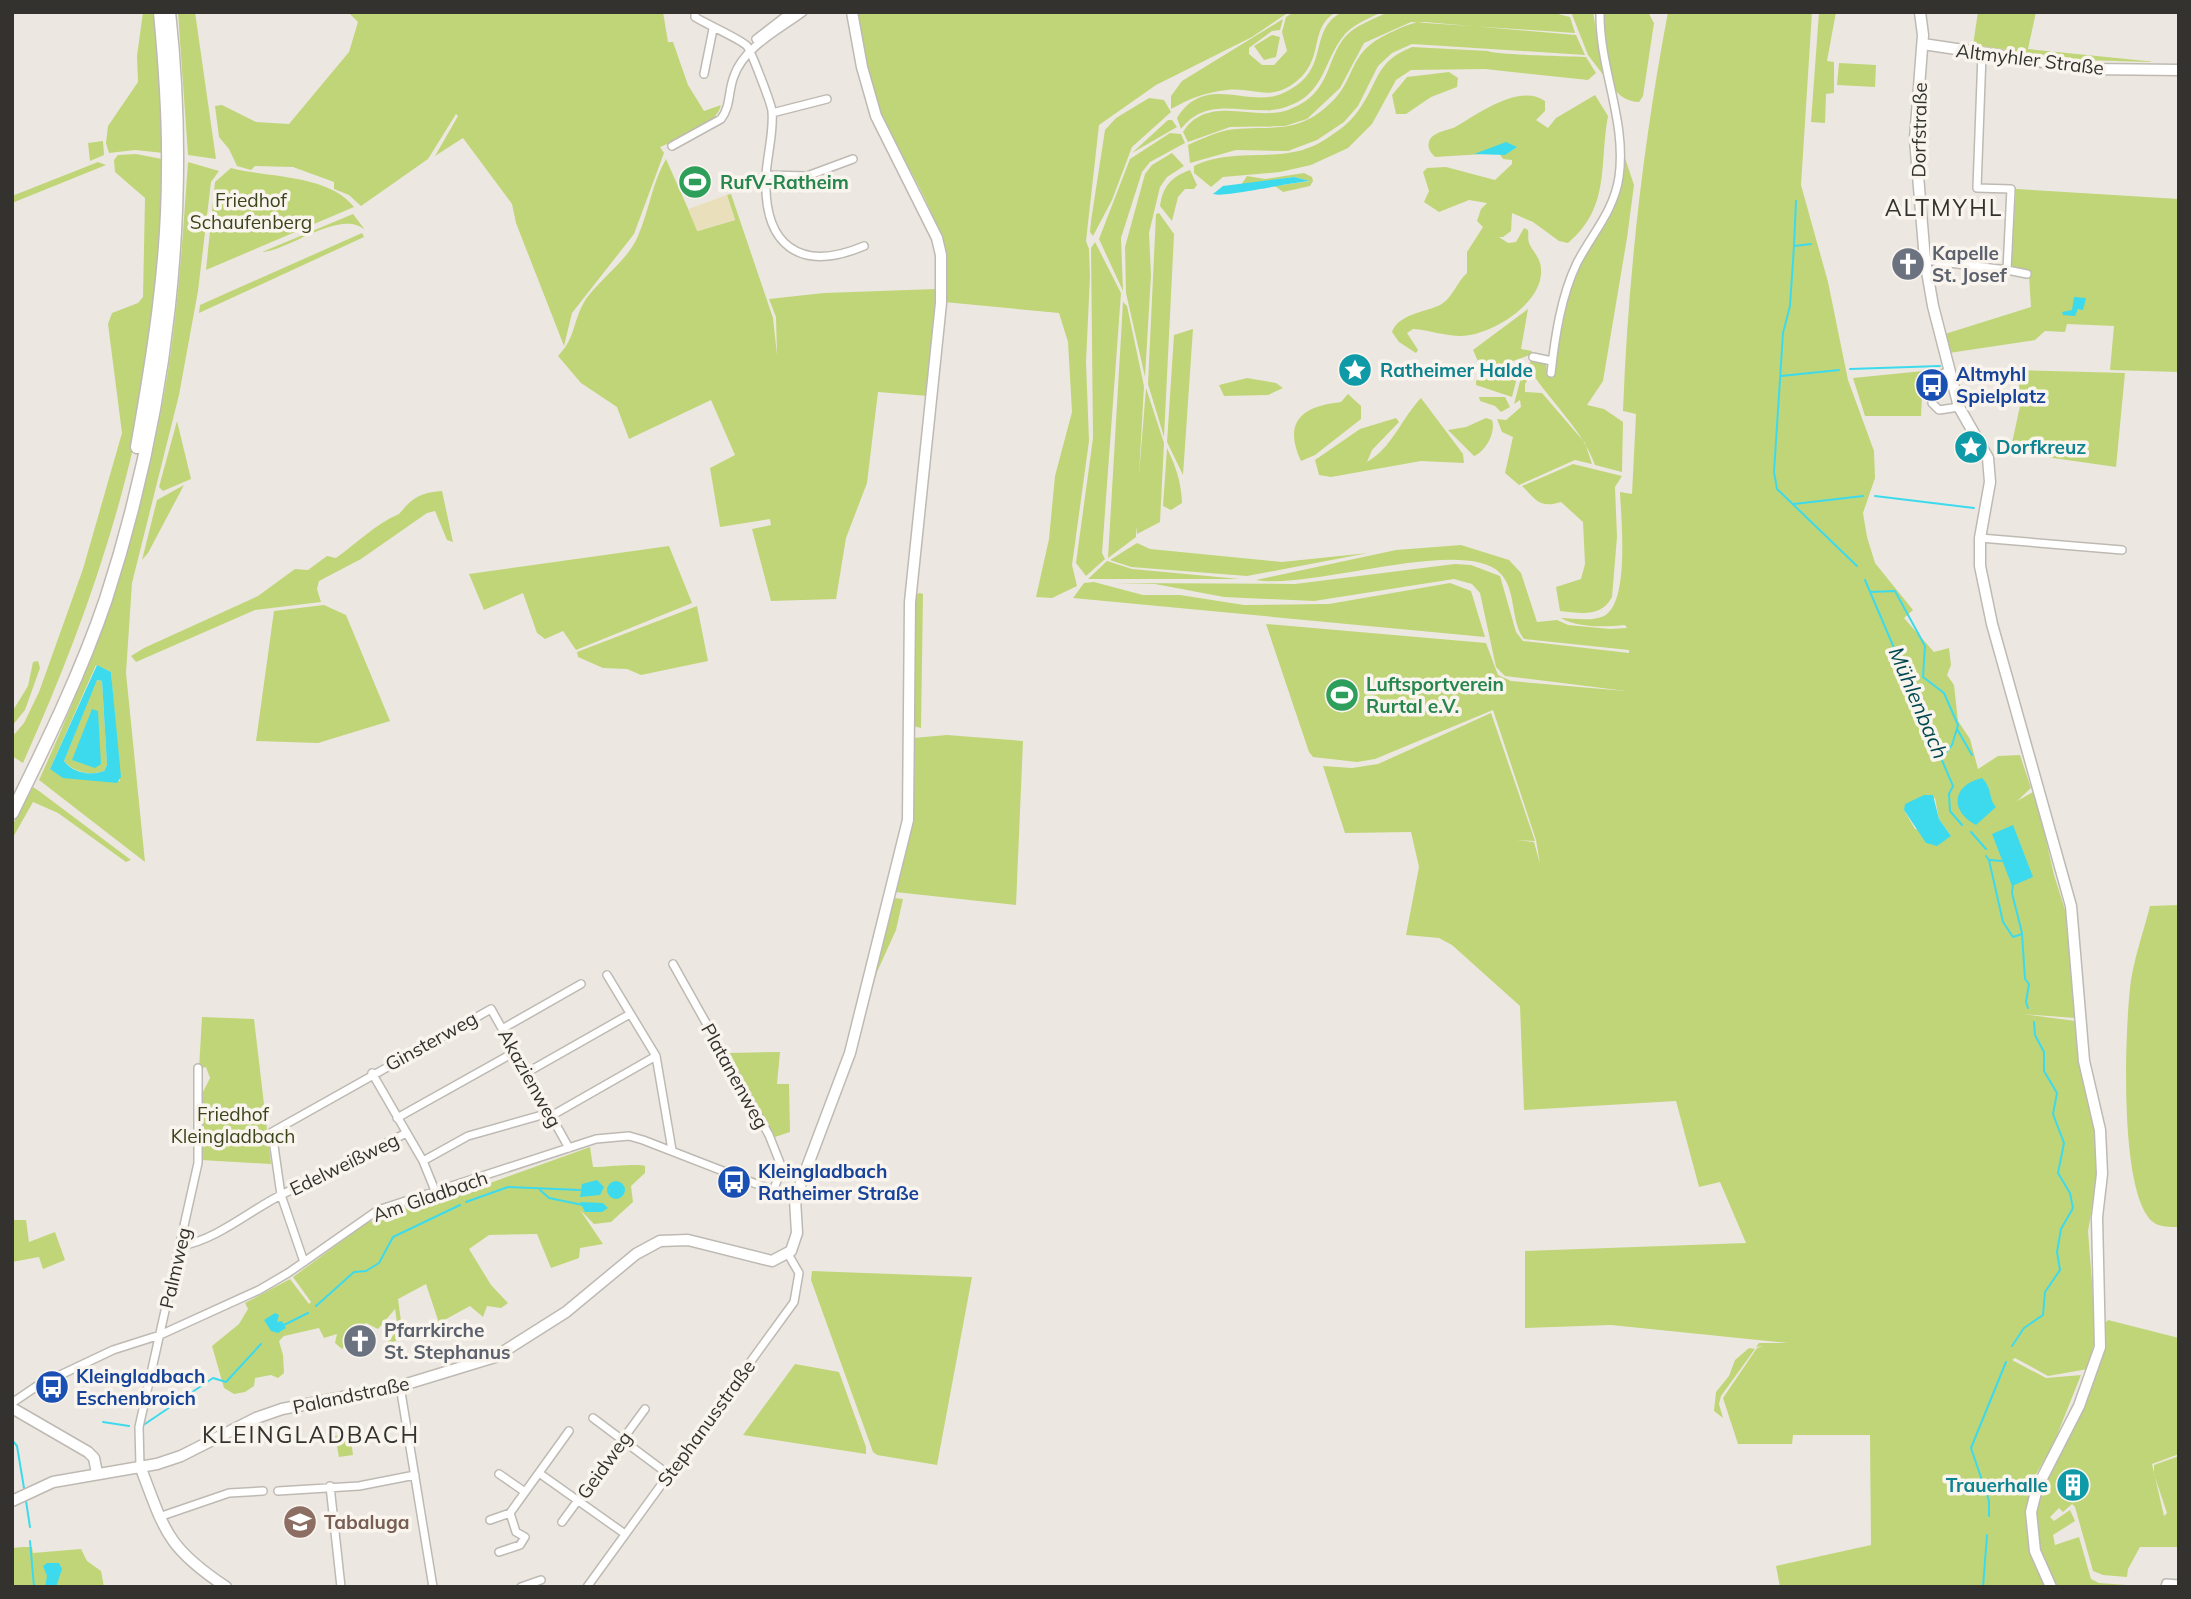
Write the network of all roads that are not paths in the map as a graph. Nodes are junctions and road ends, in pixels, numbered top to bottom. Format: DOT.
graph roads {
  1 [pos="160,12"];
  2 [pos="169,12"];
  3 [pos="695,12"];
  4 [pos="791,12"];
  5 [pos="803,12"];
  6 [pos="852,12"];
  7 [pos="1600,12"];
  8 [pos="1920,12"];
  9 [pos="713,29"];
  10 [pos="756,38"];
  11 [pos="1923,44"];
  12 [pos="749,52"];
  13 [pos="1982,54"];
  14 [pos="2179,70"];
  15 [pos="704,74"];
  16 [pos="827,99"];
  17 [pos="772,113"];
  18 [pos="672,146"];
  19 [pos="853,159"];
  20 [pos="766,175"];
  21 [pos="864,246"];
  22 [pos="1925,260"];
  23 [pos="2007,270"];
  24 [pos="2027,274"];
  25 [pos="1533,356"];
  26 [pos="1552,361"];
  27 [pos="1950,372"];
  28 [pos="1550,373"];
  29 [pos="1959,407"];
  30 [pos="1980,538"];
  31 [pos="2122,550"];
  32 [pos="12,798"];
  33 [pos="12,813"];
  34 [pos="673,964"];
  35 [pos="607,975"];
  36 [pos="581,984"];
  37 [pos="491,1009"];
  38 [pos="630,1014"];
  39 [pos="502,1029"];
  40 [pos="515,1052"];
  41 [pos="656,1056"];
  42 [pos="198,1068"];
  43 [pos="372,1073"];
  44 [pos="526,1073"];
  45 [pos="550,1114"];
  46 [pos="397,1118"];
  47 [pos="406,1133"];
  48 [pos="569,1148"];
  49 [pos="672,1150"];
  50 [pos="424,1161"];
  51 [pos="773,1191"];
  52 [pos="436,1193"];
  53 [pos="281,1195"];
  54 [pos="795,1199"];
  55 [pos="181,1246"];
  56 [pos="788,1254"];
  57 [pos="304,1262"];
  58 [pos="160,1335"];
  59 [pos="400,1386"];
  60 [pos="12,1405"];
  61 [pos="645,1409"];
  62 [pos="593,1418"];
  63 [pos="569,1431"];
  64 [pos="622,1440"];
  65 [pos="140,1466"];
  66 [pos="97,1473"];
  67 [pos="539,1473"];
  68 [pos="499,1474"];
  69 [pos="668,1474"];
  70 [pos="415,1475"];
  71 [pos="330,1486"];
  72 [pos="263,1491"];
  73 [pos="278,1491"];
  74 [pos="525,1492"];
  75 [pos="13,1500"];
  76 [pos="578,1500"];
  77 [pos="510,1513"];
  78 [pos="159,1517"];
  79 [pos="490,1520"];
  80 [pos="562,1522"];
  81 [pos="625,1534"];
  82 [pos="499,1552"];
  83 [pos="541,1580"];
  84 [pos="2179,1584"];
  85 [pos="226,1587"];
  86 [pos="341,1587"];
  87 [pos="433,1587"];
  88 [pos="521,1587"];
  89 [pos="587,1587"];
  90 [pos="2051,1587"];
  91 [pos="2165,1587"];
  1 -- 32 [label="highway"];
  2 -- 33 [label="highway"];
  3 -- 9 [label="street"];
  4 -- 10 [label="street"];
  5 -- 12 [label="street"];
  6 -- 54 [label="main road"];
  7 -- 26 [label="street"];
  8 -- 11 [label="main road, Dorfstraße"];
  9 -- 12 [label="street"];
  9 -- 15 [label="street"];
  11 -- 13 [label="main road, Altmyhler Straße"];
  11 -- 22 [label="main road, Dorfstraße"];
  12 -- 17 [label="street"];
  12 -- 18 [label="street"];
  13 -- 14 [label="main road, Altmyhler Straße"];
  13 -- 23 [label="street"];
  16 -- 17 [label="street"];
  17 -- 20 [label="street"];
  19 -- 20 [label="street"];
  20 -- 21 [label="street"];
  22 -- 23 [label="street"];
  22 -- 27 [label="main road, Dorfstraße"];
  23 -- 24 [label="street"];
  25 -- 26 [label="street"];
  26 -- 28 [label="street"];
  27 -- 29 [label="main road, Dorfstraße"];
  27 -- 29 [label="street"];
  29 -- 30 [label="main road, Dorfstraße"];
  30 -- 31 [label="street"];
  30 -- 90 [label="main road, Dorfstraße"];
  34 -- 51 [label="street, Platanenweg"];
  35 -- 38 [label="street"];
  36 -- 39 [label="street"];
  37 -- 39 [label="street, Akazienweg"];
  37 -- 43 [label="street, Ginsterweg"];
  38 -- 41 [label="street"];
  38 -- 44 [label="street"];
  39 -- 40 [label="street, Akazienweg"];
  40 -- 44 [label="street, Akazienweg"];
  40 -- 46 [label="street"];
  41 -- 45 [label="street"];
  41 -- 49 [label="street"];
  42 -- 55 [label="street, Palmweg"];
  43 -- 46 [label="street"];
  43 -- 53 [label="street, Ginsterweg"];
  44 -- 45 [label="street, Akazienweg"];
  45 -- 48 [label="street, Akazienweg"];
  45 -- 50 [label="street"];
  46 -- 47 [label="street"];
  47 -- 50 [label="street"];
  47 -- 53 [label="street, Edelweißweg"];
  48 -- 49 [label="street, Am Gladbach"];
  48 -- 52 [label="street, Am Gladbach"];
  49 -- 51 [label="street, Am Gladbach"];
  50 -- 52 [label="street"];
  51 -- 54 [label="street, Am Gladbach"];
  52 -- 57 [label="street, Am Gladbach"];
  53 -- 55 [label="street, Edelweißweg"];
  53 -- 57 [label="street"];
  54 -- 56 [label="main road"];
  55 -- 58 [label="street, Palmweg"];
  56 -- 59 [label="main road, Palandstraße"];
  56 -- 69 [label="street, Stephanusstraße"];
  57 -- 58 [label="street, Am Gladbach"];
  58 -- 60 [label="street, Am Gladbach"];
  58 -- 65 [label="street, Palmweg"];
  59 -- 65 [label="main road, Palandstraße"];
  59 -- 70 [label="street"];
  60 -- 66 [label="main road"];
  61 -- 64 [label="street, Geidweg"];
  62 -- 64 [label="street"];
  63 -- 67 [label="street"];
  64 -- 69 [label="street"];
  64 -- 76 [label="street, Geidweg"];
  65 -- 66 [label="main road, Palandstraße"];
  65 -- 78 [label="main road"];
  66 -- 75 [label="main road, Palandstraße"];
  67 -- 74 [label="street"];
  67 -- 76 [label="street"];
  68 -- 74 [label="street"];
  69 -- 81 [label="street, Stephanusstraße"];
  70 -- 71 [label="street"];
  70 -- 87 [label="street"];
  71 -- 73 [label="street"];
  71 -- 86 [label="street"];
  72 -- 78 [label="street"];
  74 -- 77 [label="street"];
  76 -- 80 [label="street, Geidweg"];
  76 -- 81 [label="street"];
  77 -- 79 [label="street"];
  77 -- 82 [label="street"];
  78 -- 85 [label="main road"];
  81 -- 89 [label="street, Stephanusstraße"];
  83 -- 88 [label="street"];
  84 -- 91 [label="street"];
}
